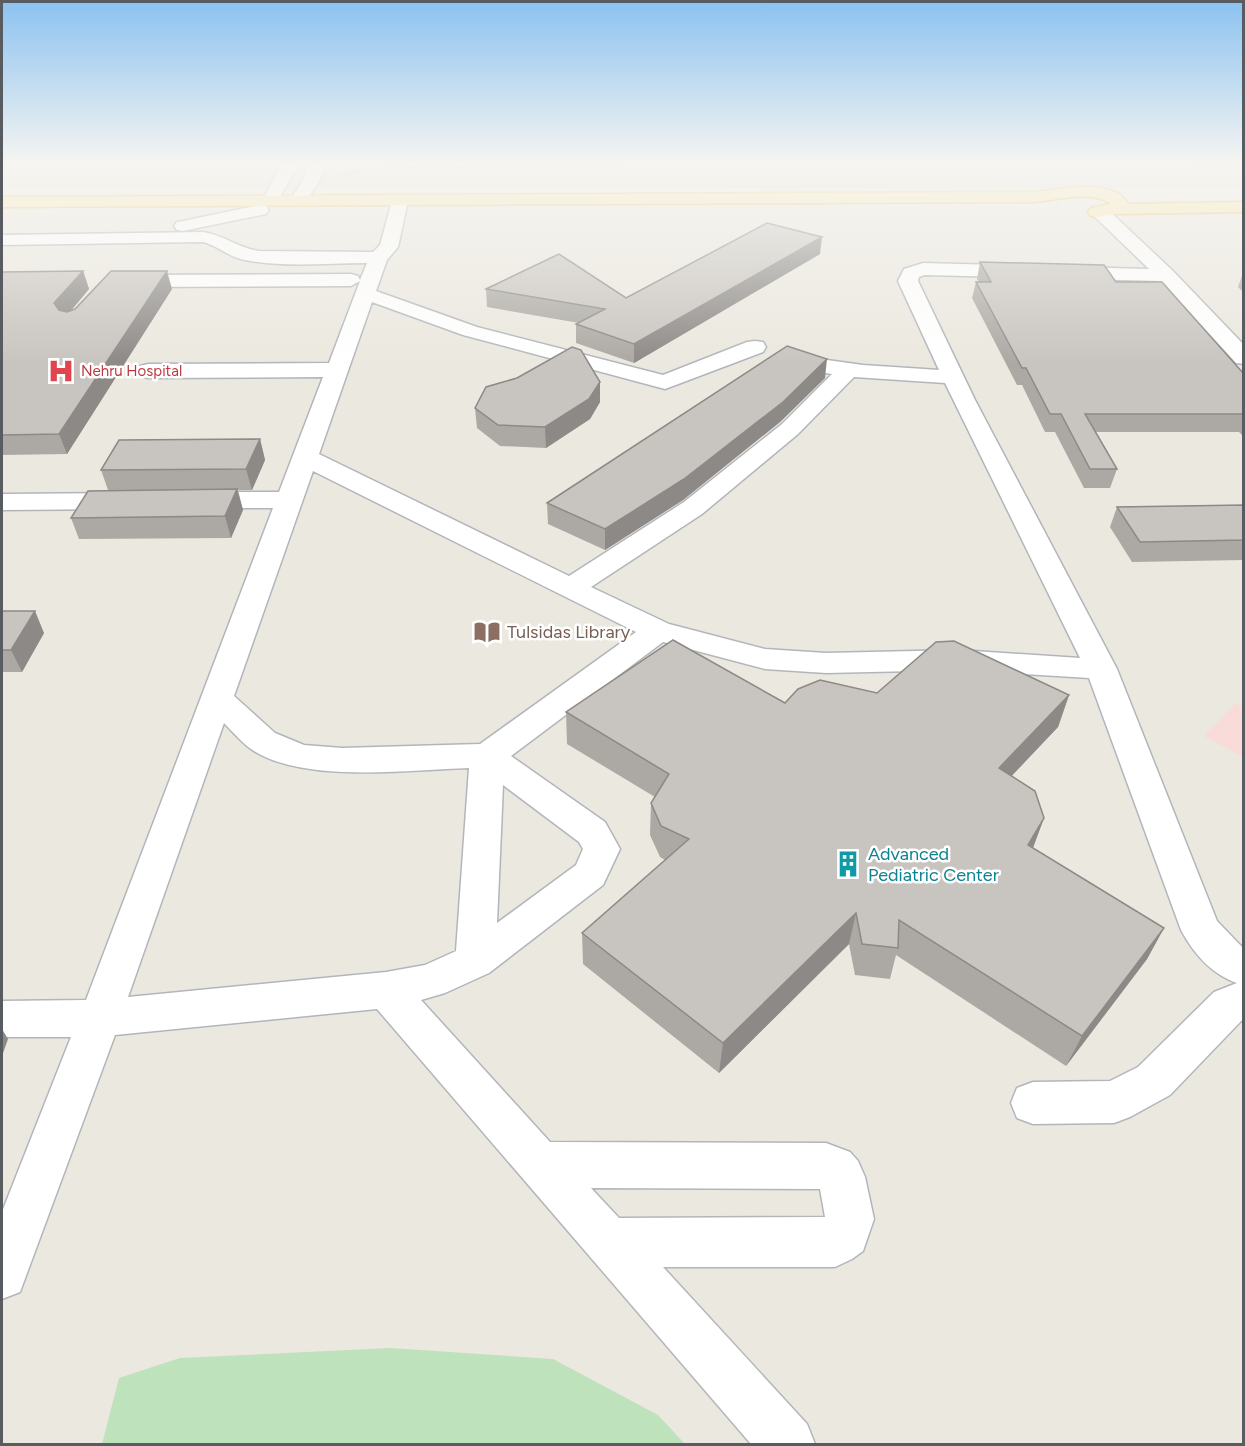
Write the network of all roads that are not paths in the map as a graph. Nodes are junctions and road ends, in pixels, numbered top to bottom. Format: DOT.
graph roads {
  1 [pos="383,229"];
  2 [pos="390,229"];
  3 [pos="1128,229"];
  4 [pos="2,240"];
  5 [pos="373,262"];
  6 [pos="183,271"];
  7 [pos="1166,274"];
  8 [pos="110,281"];
  9 [pos="777,355"];
  10 [pos="1244,358"];
  11 [pos="810,363"];
  12 [pos="148,370"];
  13 [pos="338,370"];
  14 [pos="849,370"];
  15 [pos="953,377"];
  16 [pos="305,457"];
  17 [pos="290,500"];
  18 [pos="2,502"];
  19 [pos="569,588"];
  20 [pos="658,631"];
  21 [pos="1101,669"];
  22 [pos="217,698"];
  23 [pos="487,756"];
  24 [pos="475,961"];
  25 [pos="1244,968"];
  26 [pos="386,990"];
  27 [pos="1244,998"];
  28 [pos="100,1018"];
  29 [pos="2,1019"];
  30 [pos="1033,1102"];
  31 [pos="539,1165"];
  32 [pos="608,1243"];
  33 [pos="2,1274"];
  34 [pos="787,1444"];
  1 -- 5 [label="street"];
  2 -- 5 [label="street"];
  3 -- 7 [label="street"];
  4 -- 5 [label="street"];
  5 -- 6 [label="street"];
  5 -- 8 [label="street"];
  5 -- 9 [label="street"];
  5 -- 13 [label="street"];
  7 -- 10 [label="street"];
  7 -- 15 [label="street"];
  11 -- 14 [label="street"];
  12 -- 13 [label="street"];
  13 -- 16 [label="street"];
  14 -- 15 [label="street"];
  14 -- 19 [label="street"];
  15 -- 21 [label="street"];
  16 -- 17 [label="street"];
  16 -- 19 [label="street"];
  17 -- 18 [label="street"];
  17 -- 22 [label="street"];
  19 -- 20 [label="street"];
  20 -- 21 [label="street"];
  20 -- 23 [label="street"];
  21 -- 25 [label="street"];
  22 -- 23 [label="street"];
  22 -- 28 [label="street"];
  23 -- 24 [label="street"];
  23 -- 24 [label="street"];
  24 -- 26 [label="street"];
  26 -- 28 [label="street"];
  26 -- 31 [label="street"];
  27 -- 30 [label="street"];
  28 -- 29 [label="street"];
  28 -- 33 [label="street"];
  31 -- 32 [label="street"];
  31 -- 32 [label="street"];
  32 -- 34 [label="street"];
}
